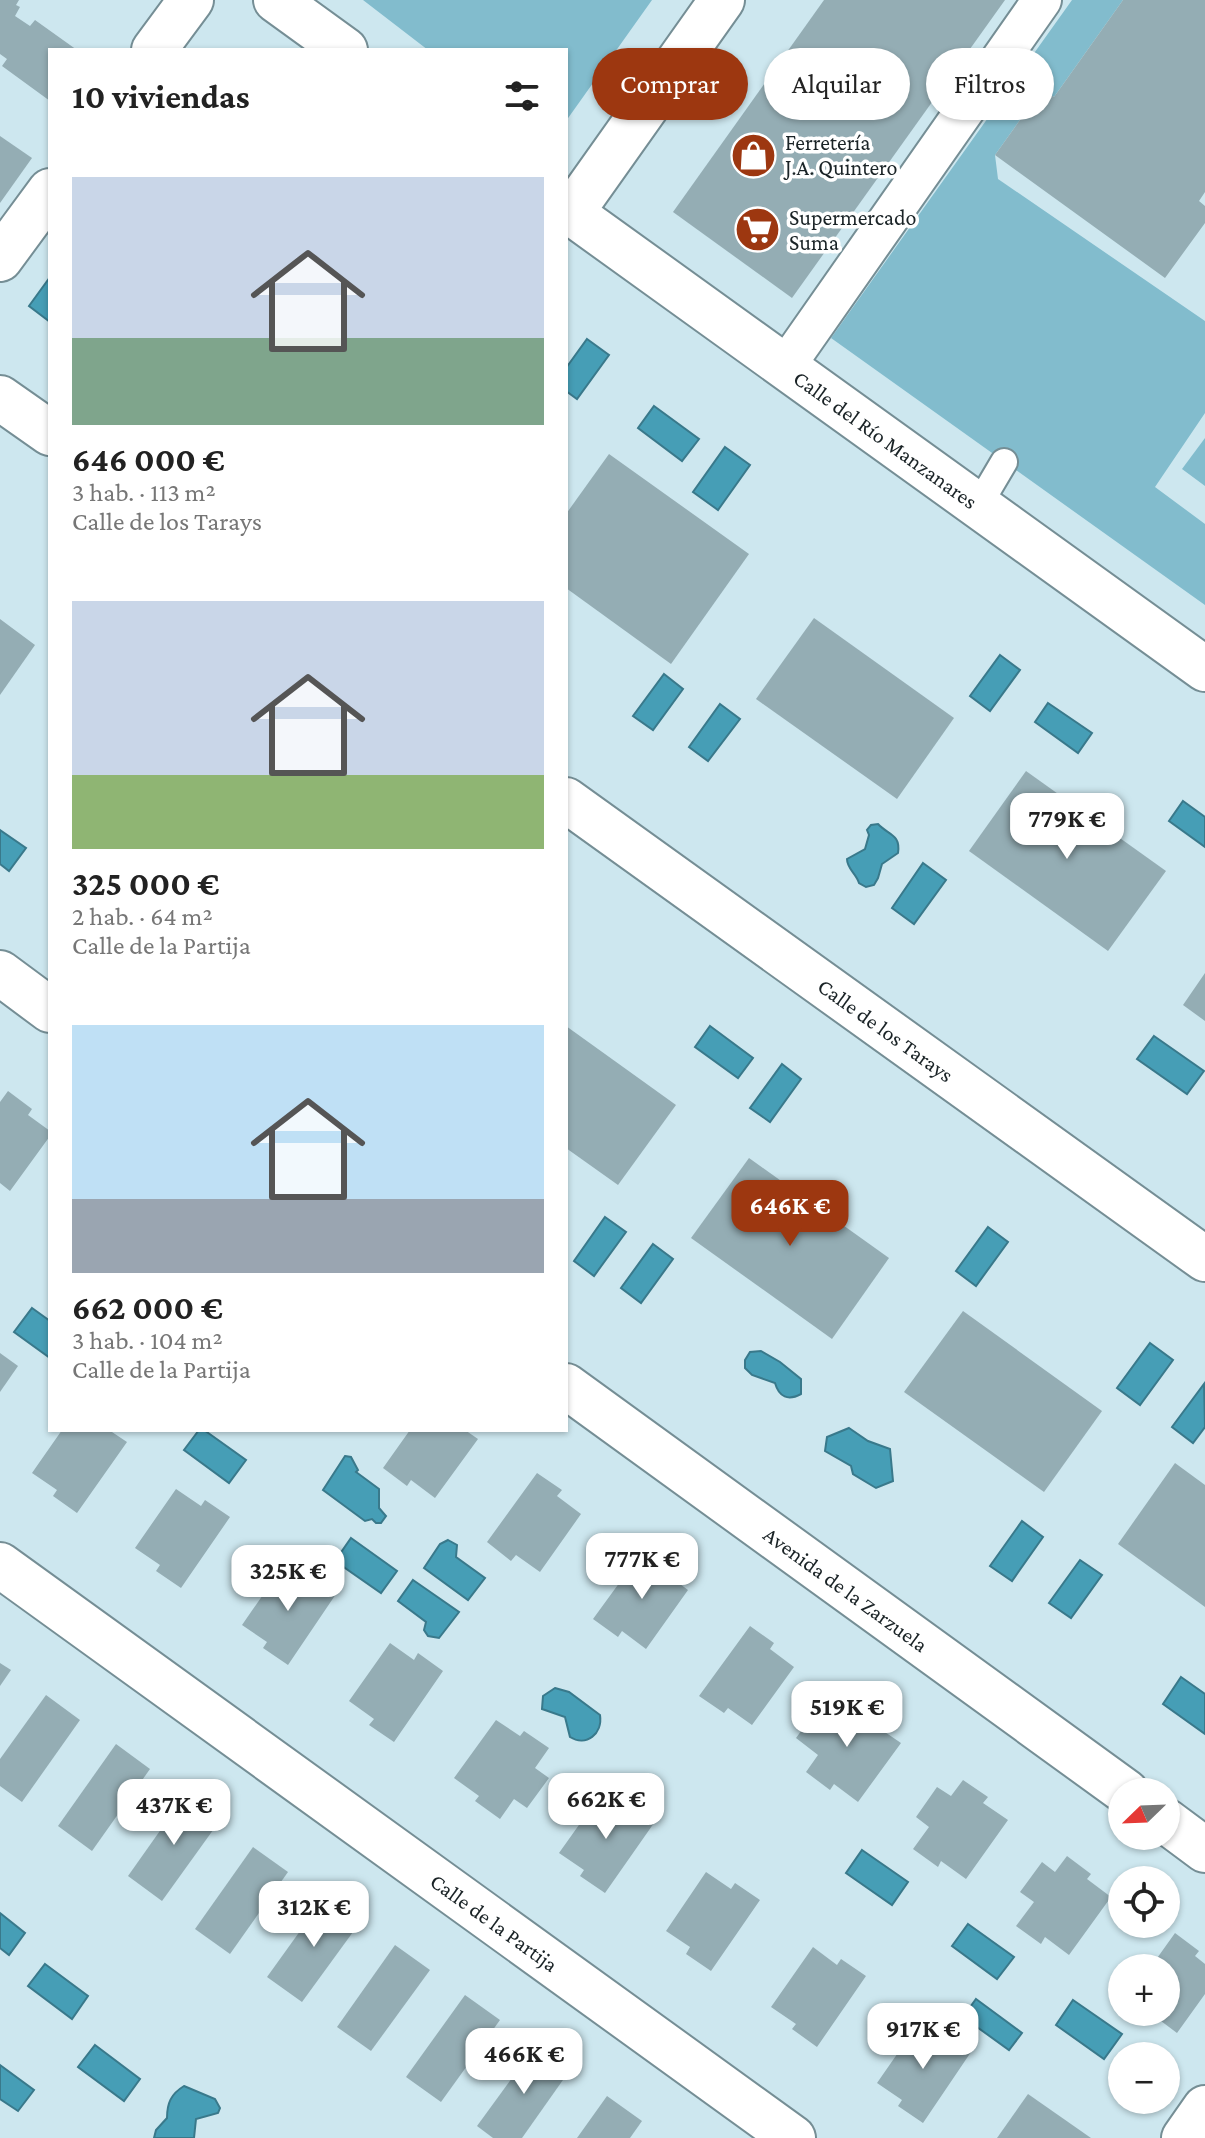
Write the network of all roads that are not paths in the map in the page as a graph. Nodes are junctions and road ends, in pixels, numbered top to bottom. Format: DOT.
graph roads {
  1 [pos="191,0"];
  2 [pos="276,0"];
  3 [pos="722,0"];
  4 [pos="1042,0"];
  5 [pos="155,48"];
  6 [pos="342,48"];
  7 [pos="48,194"];
  8 [pos="568,211"];
  9 [pos="0,259"];
  10 [pos="785,367"];
  11 [pos="0,398"];
  12 [pos="48,432"];
  13 [pos="1004,462"];
  14 [pos="978,506"];
  15 [pos="1205,669"];
  16 [pos="568,801"];
  17 [pos="0,973"];
  18 [pos="48,1009"];
  19 [pos="1205,1259"];
  20 [pos="568,1387"];
  21 [pos="0,1565"];
  22 [pos="1108,1779"];
  23 [pos="1180,1831"];
  24 [pos="1205,1850"];
  25 [pos="1205,2108"];
  26 [pos="793,2138"];
  27 [pos="1184,2138"];
  1 -- 5 [label="street"];
  2 -- 6 [label="street"];
  3 -- 8 [label="street"];
  4 -- 10 [label="street"];
  7 -- 9 [label="street"];
  8 -- 10 [label="street, Calle del Río Manzanares"];
  10 -- 14 [label="street, Calle del Río Manzanares"];
  11 -- 12 [label="street"];
  13 -- 14 [label="lane"];
  14 -- 15 [label="street, Calle del Río Manzanares"];
  16 -- 19 [label="street, Calle de los Tarays"];
  17 -- 18 [label="street"];
  20 -- 22 [label="street, Avenida de la Zarzuela"];
  21 -- 26 [label="street, Calle de la Partija"];
  23 -- 24 [label="street"];
  25 -- 27 [label="street"];
}
